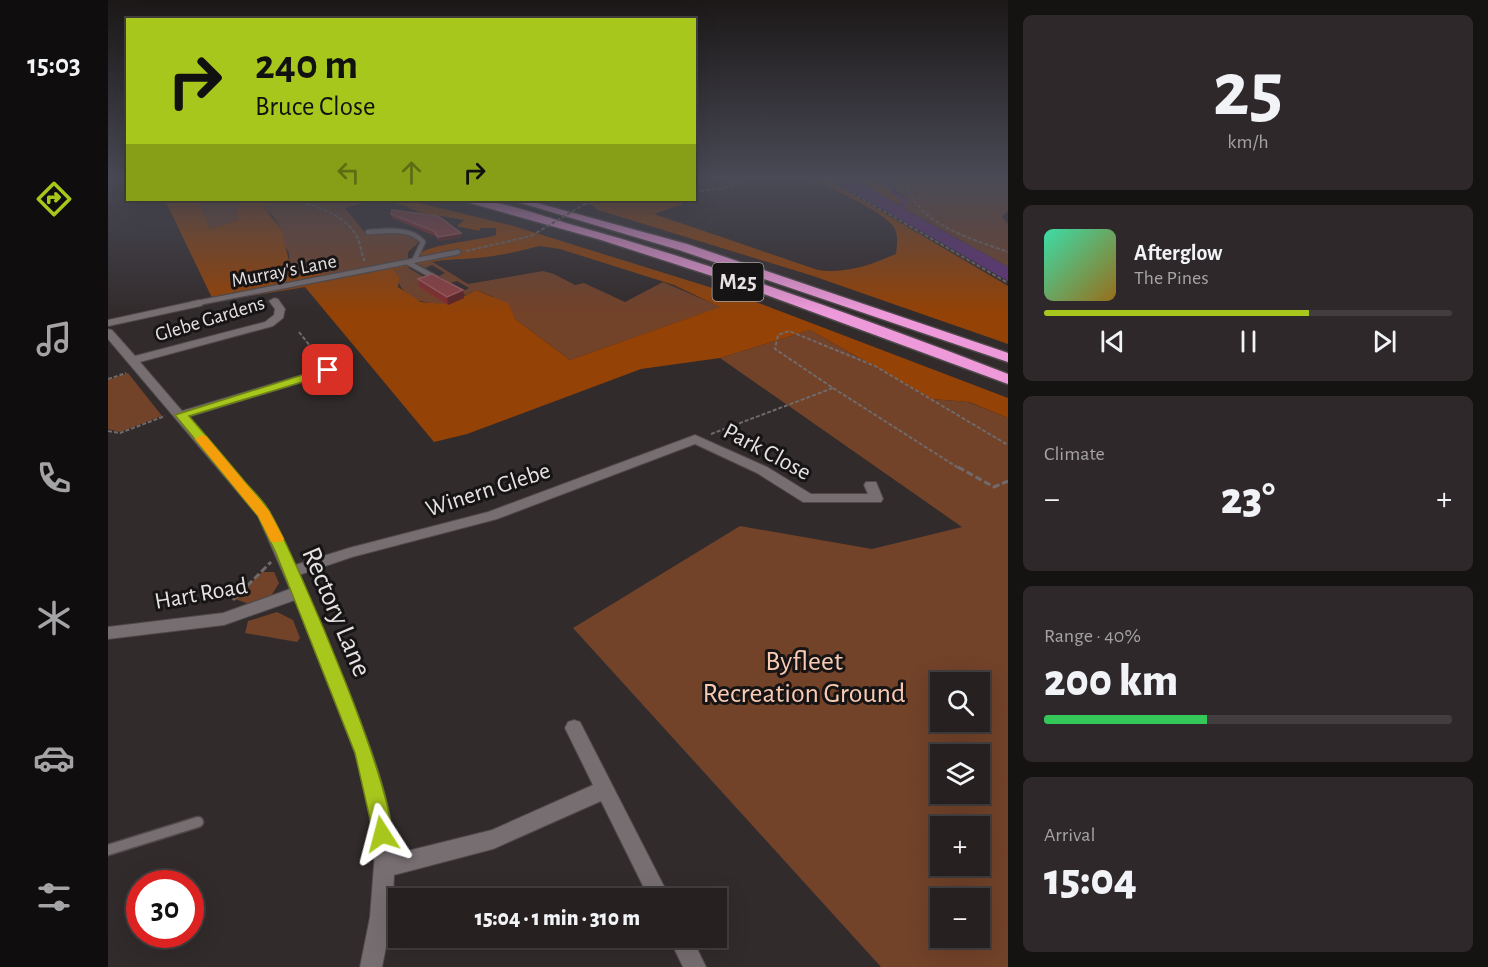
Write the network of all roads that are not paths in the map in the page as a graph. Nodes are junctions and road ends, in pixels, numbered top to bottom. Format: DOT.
graph roads {
  1 [pos="547,223"];
  2 [pos="597,223"];
  3 [pos="368,232"];
  4 [pos="458,252"];
  5 [pos="414,261"];
  6 [pos="407,262"];
  7 [pos="442,281"];
  8 [pos="274,302"];
  9 [pos="108,323"];
  10 [pos="108,332"];
  11 [pos="317,355"];
  12 [pos="1008,358"];
  13 [pos="137,364"];
  14 [pos="1008,379"];
  15 [pos="180,413"];
  16 [pos="695,439"];
  17 [pos="876,497"];
  18 [pos="288,565"];
  19 [pos="300,592"];
  20 [pos="108,633"];
  21 [pos="574,728"];
  22 [pos="604,790"];
  23 [pos="198,822"];
  24 [pos="108,850"];
  25 [pos="384,867"];
  26 [pos="655,888"];
  27 [pos="685,948"];
  28 [pos="370,967"];
  29 [pos="695,967"];
  1 -- 14 [label="highway, M25"];
  2 -- 12 [label="highway, M25"];
  3 -- 5 [label="lane"];
  4 -- 5 [label="lane, Murray's Lane"];
  5 -- 6 [label="lane, Murray's Lane"];
  6 -- 7 [label="lane"];
  6 -- 9 [label="lane, Murray's Lane"];
  8 -- 13 [label="street, Glebe Gardens"];
  10 -- 13 [label="street, Rectory Lane"];
  11 -- 15 [label="street"];
  13 -- 15 [label="street, Rectory Lane"];
  15 -- 18 [label="street, Rectory Lane"];
  16 -- 17 [label="street, Park Close"];
  16 -- 18 [label="street, Winern Glebe"];
  18 -- 19 [label="street, Rectory Lane"];
  19 -- 20 [label="street, Hart Road"];
  19 -- 25 [label="street, Rectory Lane"];
  21 -- 22 [label="street"];
  22 -- 25 [label="street"];
  22 -- 26 [label="street"];
  23 -- 24 [label="lane"];
  25 -- 28 [label="street, Rectory Lane"];
  27 -- 29 [label="street"];
}
